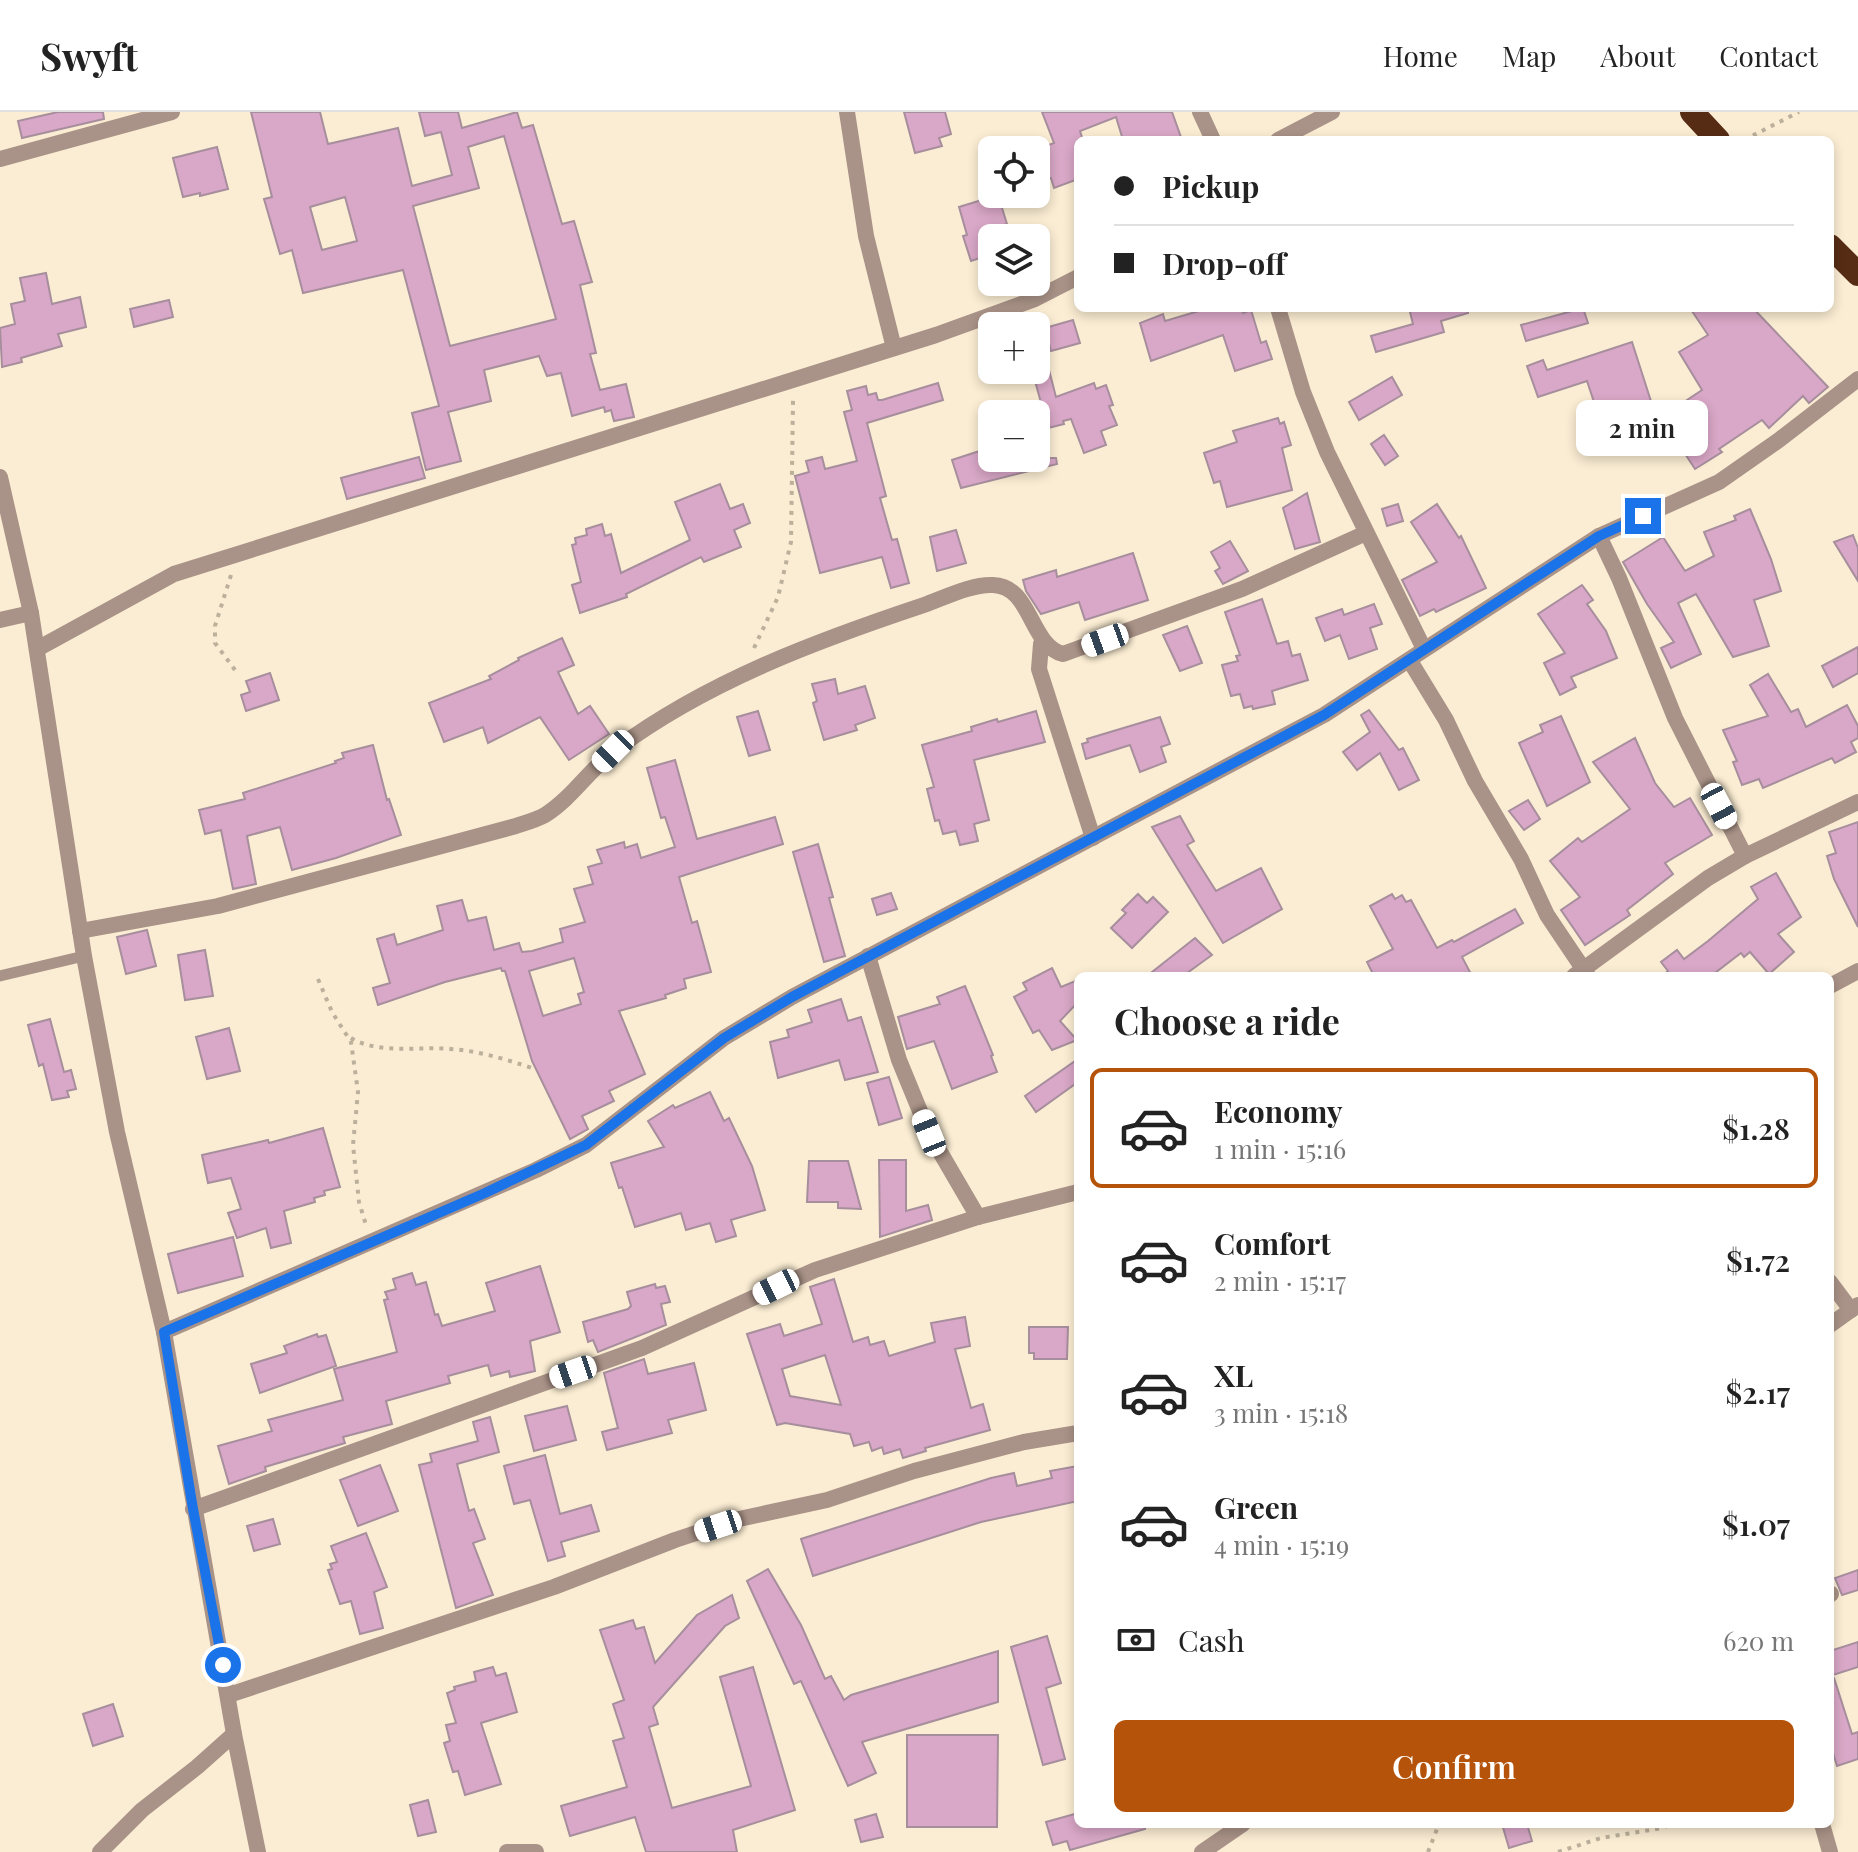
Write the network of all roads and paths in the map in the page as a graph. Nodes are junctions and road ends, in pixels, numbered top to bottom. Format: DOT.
graph roads {
  1 [pos="172,112"];
  2 [pos="847,112"];
  3 [pos="1200,112"];
  4 [pos="1332,112"];
  5 [pos="1692,112"];
  6 [pos="1799,112"];
  7 [pos="1211,136"];
  8 [pos="1286,136"];
  9 [pos="1714,136"];
  10 [pos="1752,136"];
  11 [pos="0,159"];
  12 [pos="1834,250"];
  13 [pos="1858,274"];
  14 [pos="1074,279"];
  15 [pos="1279,312"];
  16 [pos="894,348"];
  17 [pos="1858,379"];
  18 [pos="793,380"];
  19 [pos="0,477"];
  20 [pos="1366,533"];
  21 [pos="1599,536"];
  22 [pos="238,554"];
  23 [pos="31,613"];
  24 [pos="0,620"];
  25 [pos="1047,648"];
  26 [pos="37,649"];
  27 [pos="1424,649"];
  28 [pos="1410,661"];
  29 [pos="238,674"];
  30 [pos="740,675"];
  31 [pos="1858,802"];
  32 [pos="1093,838"];
  33 [pos="1745,856"];
  34 [pos="80,931"];
  35 [pos="84,956"];
  36 [pos="868,956"];
  37 [pos="1858,971"];
  38 [pos="1581,972"];
  39 [pos="1585,972"];
  40 [pos="0,976"];
  41 [pos="318,979"];
  42 [pos="1834,984"];
  43 [pos="349,1037"];
  44 [pos="532,1068"];
  45 [pos="1074,1193"];
  46 [pos="978,1217"];
  47 [pos="371,1243"];
  48 [pos="1834,1286"];
  49 [pos="1855,1308"];
  50 [pos="1834,1322"];
  51 [pos="164,1332"];
  52 [pos="1074,1434"];
  53 [pos="193,1509"];
  54 [pos="229,1695"];
  55 [pos="234,1734"];
  56 [pos="1237,1828"];
  57 [pos="1437,1828"];
  58 [pos="1663,1828"];
  59 [pos="1823,1828"];
  60 [pos="100,1852"];
  61 [pos="258,1852"];
  62 [pos="507,1852"];
  63 [pos="536,1852"];
  64 [pos="1202,1852"];
  65 [pos="1428,1852"];
  66 [pos="1558,1852"];
  67 [pos="1830,1852"];
  1 -- 11 [label="street"];
  2 -- 16 [label="street"];
  3 -- 7 [label="street"];
  4 -- 8 [label="street"];
  5 -- 9 [label="highway"];
  6 -- 10 [label="path"];
  12 -- 13 [label="highway"];
  14 -- 16 [label="street"];
  15 -- 20 [label="street"];
  16 -- 18 [label="street"];
  17 -- 21 [label="street"];
  18 -- 22 [label="street"];
  18 -- 30 [label="path"];
  19 -- 23 [label="street"];
  20 -- 25 [label="street"];
  20 -- 27 [label="street"];
  21 -- 27 [label="street"];
  21 -- 33 [label="street"];
  22 -- 26 [label="street"];
  22 -- 29 [label="path"];
  23 -- 24 [label="street"];
  23 -- 26 [label="street"];
  25 -- 30 [label="street"];
  25 -- 32 [label="street"];
  26 -- 34 [label="street"];
  27 -- 28 [label="street"];
  28 -- 32 [label="street"];
  28 -- 38 [label="street"];
  30 -- 34 [label="street"];
  31 -- 33 [label="street"];
  32 -- 36 [label="street"];
  33 -- 39 [label="street"];
  34 -- 35 [label="street"];
  35 -- 40 [label="lane"];
  35 -- 51 [label="street"];
  36 -- 46 [label="street"];
  36 -- 47 [label="street"];
  37 -- 42 [label="street"];
  41 -- 43 [label="path"];
  43 -- 44 [label="path"];
  43 -- 47 [label="path"];
  45 -- 46 [label="street"];
  46 -- 53 [label="street"];
  47 -- 51 [label="street"];
  48 -- 49 [label="street"];
  49 -- 50 [label="street"];
  51 -- 53 [label="street"];
  52 -- 54 [label="street"];
  53 -- 54 [label="street"];
  54 -- 55 [label="street"];
  55 -- 60 [label="street"];
  55 -- 61 [label="street"];
  56 -- 64 [label="street"];
  57 -- 65 [label="path"];
  58 -- 66 [label="path"];
  59 -- 67 [label="street"];
  62 -- 63 [label="street"];
}
